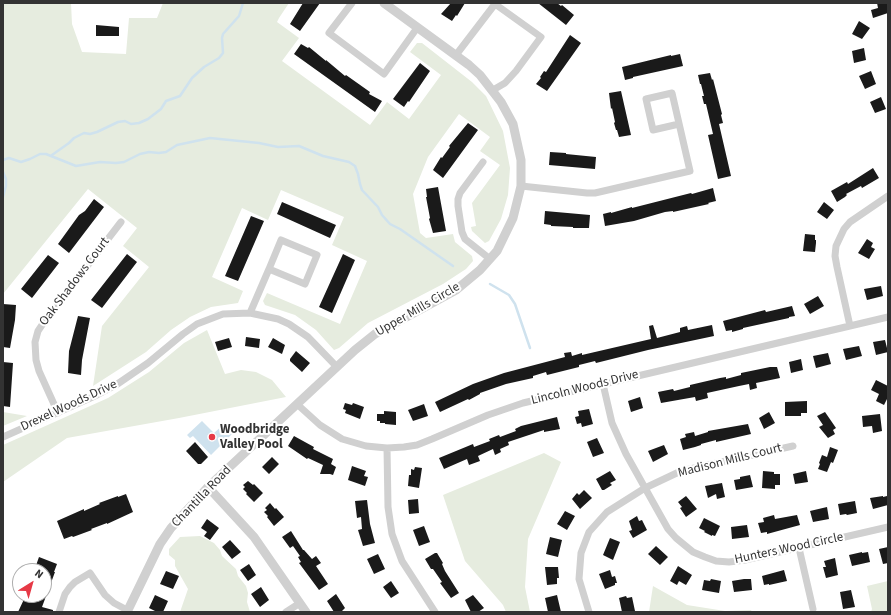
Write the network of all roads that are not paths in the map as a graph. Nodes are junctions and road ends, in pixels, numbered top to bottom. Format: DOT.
graph roads {
  1 [pos="352,3"];
  2 [pos="384,3"];
  3 [pos="417,28"];
  4 [pos="456,55"];
  5 [pos="493,90"];
  6 [pos="679,124"];
  7 [pos="482,162"];
  8 [pos="521,186"];
  9 [pos="888,196"];
  10 [pos="121,222"];
  11 [pos="490,259"];
  12 [pos="269,269"];
  13 [pos="250,313"];
  14 [pos="888,317"];
  15 [pos="850,326"];
  16 [pos="337,367"];
  17 [pos="603,384"];
  18 [pos="298,405"];
  19 [pos="58,413"];
  20 [pos="3,437"];
  21 [pos="793,446"];
  22 [pos="387,448"];
  23 [pos="208,487"];
  24 [pos="645,488"];
  25 [pos="888,527"];
  26 [pos="799,548"];
  27 [pos="300,603"];
  28 [pos="813,609"];
  29 [pos="127,611"];
  30 [pos="59,612"];
  31 [pos="286,612"];
  32 [pos="306,612"];
  33 [pos="435,612"];
  34 [pos="589,612"];
  1 -- 3 [label="street"];
  2 -- 3 [label="street, Upper Mills Circle"];
  3 -- 4 [label="street, Upper Mills Circle"];
  4 -- 5 [label="street, Upper Mills Circle"];
  4 -- 5 [label="street"];
  5 -- 8 [label="street, Upper Mills Circle"];
  6 -- 6 [label="street"];
  6 -- 8 [label="street"];
  7 -- 11 [label="street"];
  8 -- 11 [label="street, Upper Mills Circle"];
  9 -- 15 [label="street"];
  10 -- 19 [label="street, Oak Shadows Court"];
  11 -- 16 [label="street, Upper Mills Circle"];
  12 -- 12 [label="street"];
  12 -- 13 [label="street"];
  13 -- 16 [label="street, Drexel Woods Drive"];
  13 -- 19 [label="street, Drexel Woods Drive"];
  14 -- 15 [label="street, Lincoln Woods Drive"];
  15 -- 17 [label="street, Lincoln Woods Drive"];
  16 -- 18 [label="street, Chantilla Road"];
  17 -- 22 [label="street, Lincoln Woods Drive"];
  17 -- 24 [label="street, Hunters Wood Circle"];
  18 -- 22 [label="street, Lincoln Woods Drive"];
  18 -- 23 [label="street, Chantilla Road"];
  19 -- 20 [label="street, Drexel Woods Drive"];
  21 -- 24 [label="street, Madison Mills Court"];
  22 -- 33 [label="street"];
  23 -- 27 [label="street"];
  23 -- 29 [label="street, Chantilla Road"];
  24 -- 26 [label="street, Hunters Wood Circle"];
  24 -- 34 [label="street, Madison Mills Court"];
  25 -- 26 [label="street, Hunters Wood Circle"];
  26 -- 28 [label="street"];
  27 -- 31 [label="street"];
  27 -- 32 [label="street"];
  29 -- 30 [label="street"];
}
